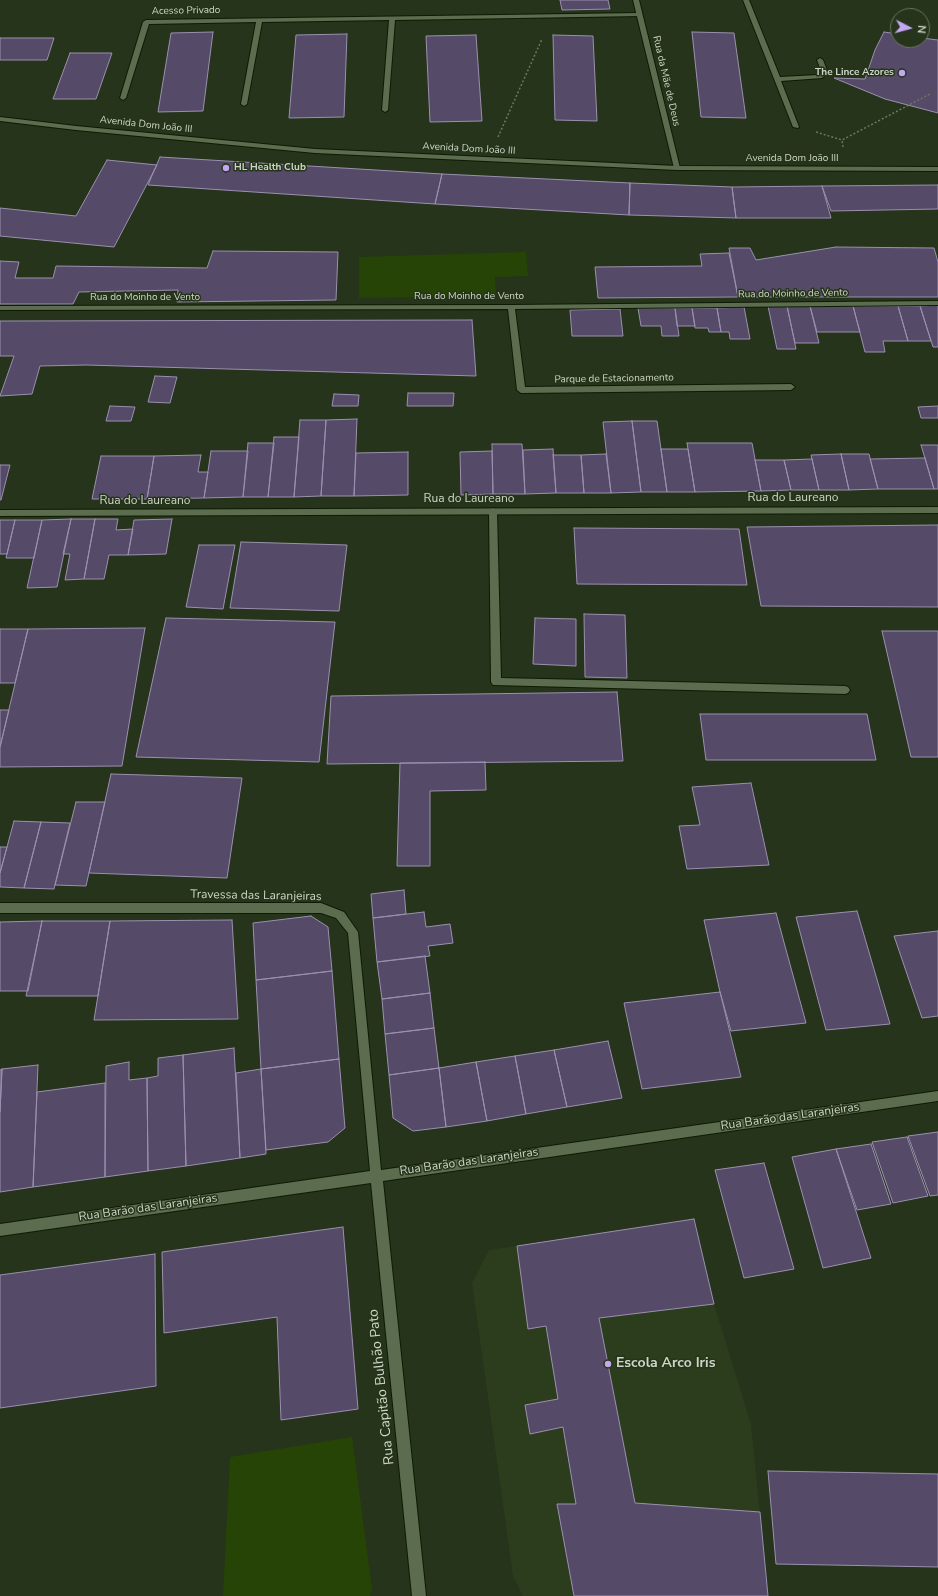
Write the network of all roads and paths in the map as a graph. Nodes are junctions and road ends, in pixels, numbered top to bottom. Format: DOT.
graph roads {
  1 [pos="636,0"];
  2 [pos="746,0"];
  3 [pos="640,15"];
  4 [pos="552,16"];
  5 [pos="392,18"];
  6 [pos="259,20"];
  7 [pos="820,60"];
  8 [pos="778,79"];
  9 [pos="930,94"];
  10 [pos="123,98"];
  11 [pos="244,104"];
  12 [pos="385,110"];
  13 [pos="0,119"];
  14 [pos="796,127"];
  15 [pos="842,140"];
  16 [pos="486,160"];
  17 [pos="677,168"];
  18 [pos="847,169"];
  19 [pos="938,169"];
  20 [pos="938,303"];
  21 [pos="511,307"];
  22 [pos="0,308"];
  23 [pos="791,387"];
  24 [pos="938,510"];
  25 [pos="493,511"];
  26 [pos="0,513"];
  27 [pos="844,690"];
  28 [pos="0,908"];
  29 [pos="938,1096"];
  30 [pos="376,1175"];
  31 [pos="0,1230"];
  32 [pos="419,1596"];
  1 -- 3 [label="street, Rua da Mãe de Deus"];
  2 -- 8 [label="street"];
  3 -- 4 [label="street, Acesso Privado"];
  3 -- 17 [label="street, Rua da Mãe de Deus"];
  4 -- 5 [label="street, Acesso Privado"];
  4 -- 16 [label="path"];
  5 -- 6 [label="street, Acesso Privado"];
  5 -- 12 [label="street"];
  6 -- 10 [label="street, Acesso Privado"];
  6 -- 11 [label="street"];
  7 -- 8 [label="street"];
  8 -- 14 [label="street"];
  9 -- 15 [label="path"];
  13 -- 16 [label="street, Avenida Dom João III"];
  14 -- 15 [label="path"];
  15 -- 18 [label="path"];
  16 -- 17 [label="street, Avenida Dom João III"];
  17 -- 18 [label="street, Avenida Dom João III"];
  18 -- 19 [label="street, Avenida Dom João III"];
  20 -- 21 [label="street, Rua do Moinho de Vento"];
  21 -- 22 [label="street, Rua do Moinho de Vento"];
  21 -- 23 [label="street, Parque de Estacionamento"];
  24 -- 25 [label="street, Rua do Laureano"];
  25 -- 26 [label="street, Rua do Laureano"];
  25 -- 27 [label="street"];
  28 -- 30 [label="street, Travessa das Laranjeiras"];
  29 -- 30 [label="street, Rua Barão das Laranjeiras"];
  30 -- 31 [label="street, Rua Barão das Laranjeiras"];
  30 -- 32 [label="street, Rua Capitão Bulhão Pato"];
}
